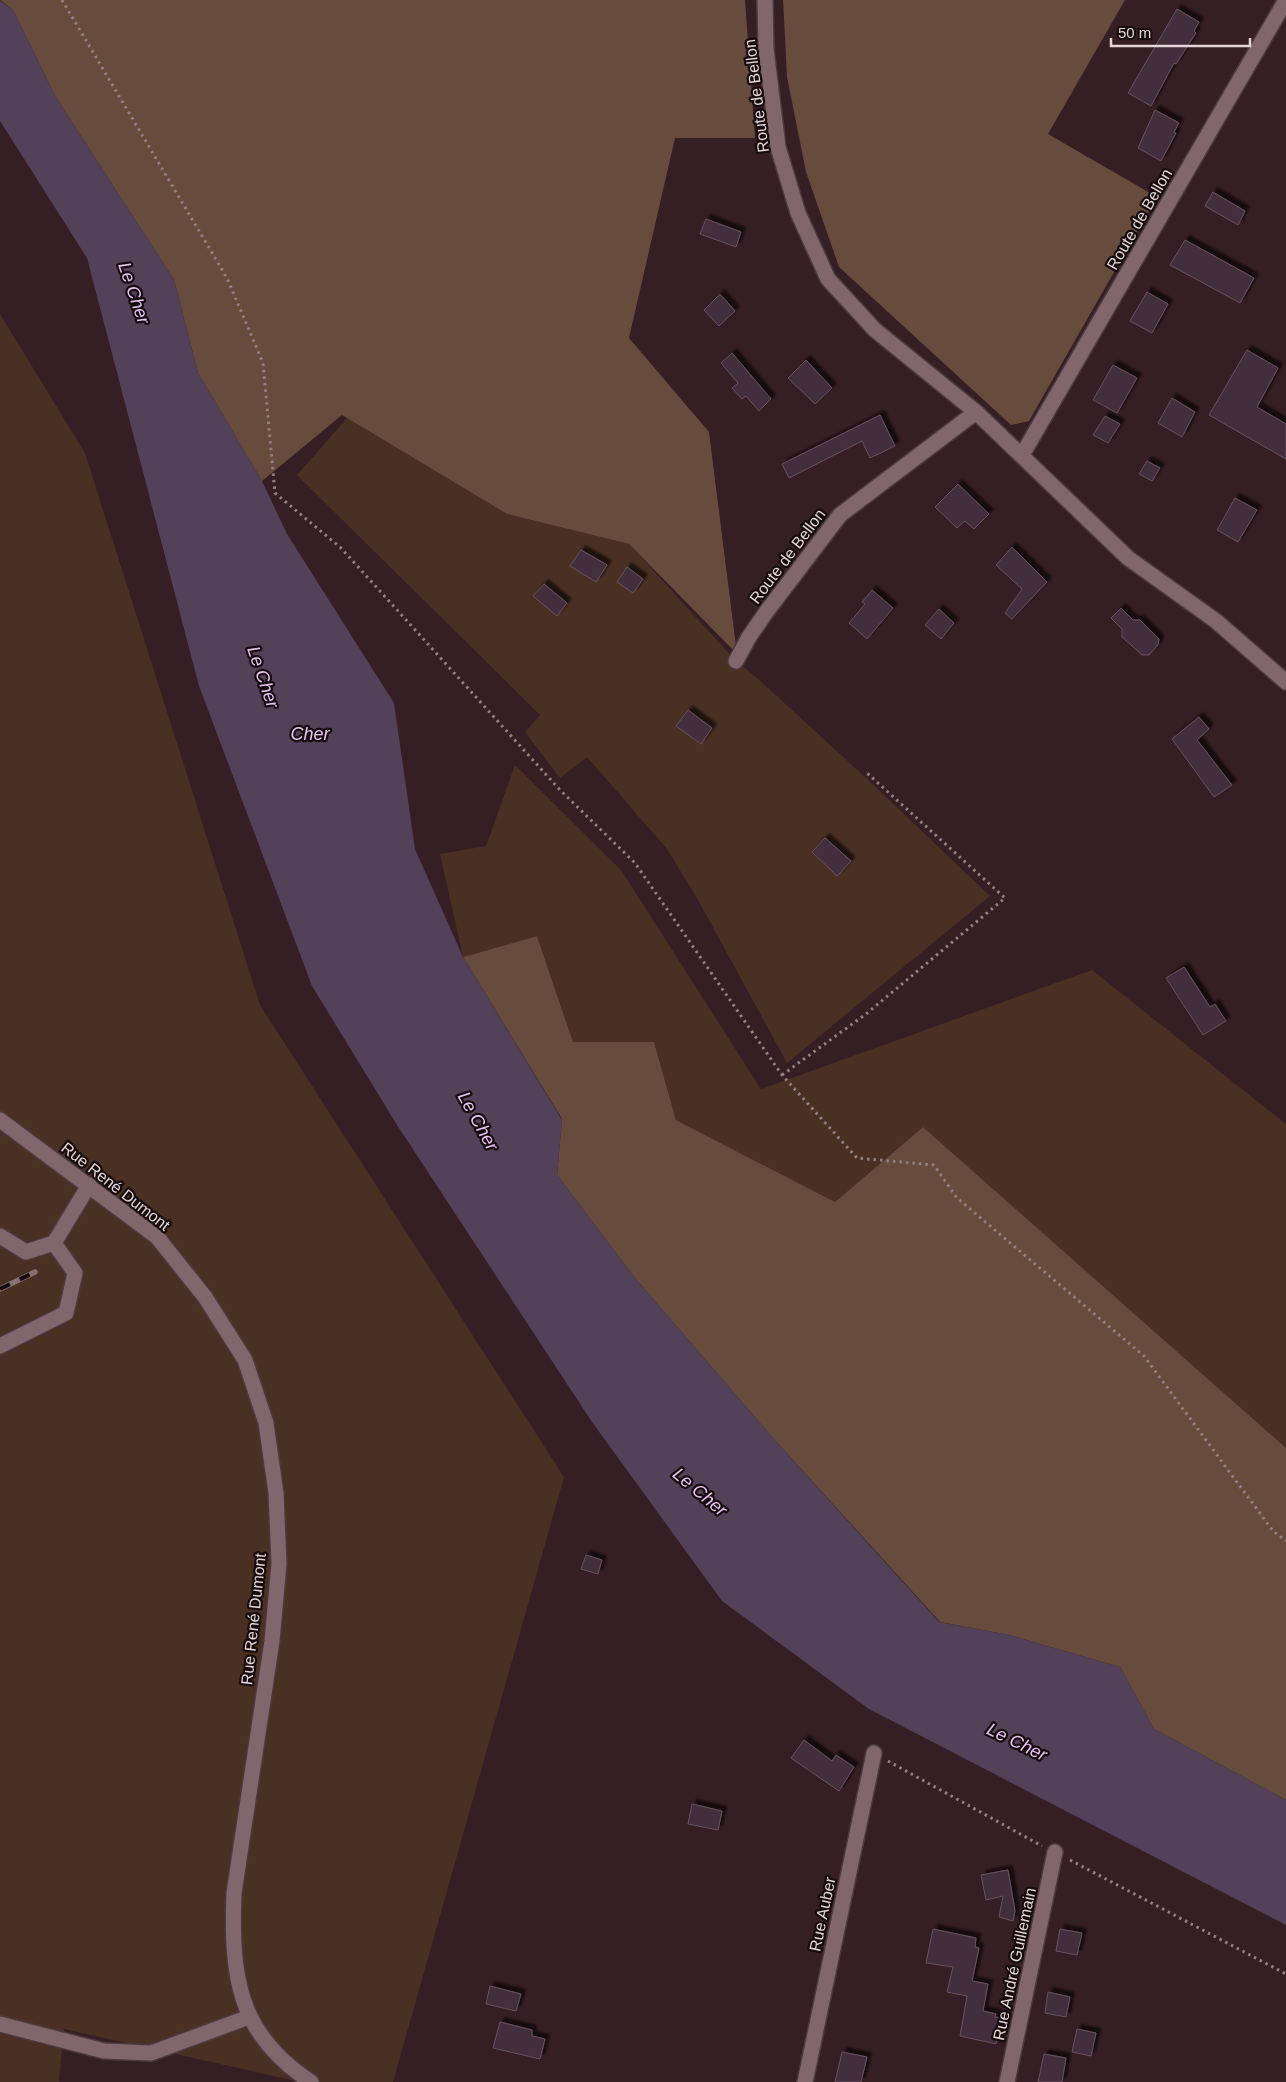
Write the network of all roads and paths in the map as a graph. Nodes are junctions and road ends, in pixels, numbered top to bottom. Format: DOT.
graph roads {
  1 [pos="62,0"];
  2 [pos="764,0"];
  3 [pos="1286,0"];
  4 [pos="976,412"];
  5 [pos="1022,455"];
  6 [pos="736,661"];
  7 [pos="1286,682"];
  8 [pos="867,773"];
  9 [pos="782,1075"];
  10 [pos="0,1120"];
  11 [pos="89,1185"];
  12 [pos="0,1236"];
  13 [pos="54,1243"];
  14 [pos="0,1346"];
  15 [pos="1286,1541"];
  16 [pos="874,1753"];
  17 [pos="1054,1852"];
  18 [pos="1286,1974"];
  19 [pos="248,2017"];
  20 [pos="0,2024"];
  21 [pos="311,2082"];
  22 [pos="804,2082"];
  23 [pos="1008,2082"];
  1 -- 9 [label="path"];
  2 -- 4 [label="street, Route de Bellon"];
  3 -- 5 [label="street, Route de Bellon"];
  4 -- 5 [label="street, Route de Bellon"];
  4 -- 6 [label="street, Route de Bellon"];
  5 -- 7 [label="street, Route de Bellon"];
  8 -- 9 [label="path"];
  9 -- 15 [label="path"];
  10 -- 11 [label="street, Rue René Dumont"];
  11 -- 13 [label="street"];
  11 -- 19 [label="street, Rue René Dumont"];
  12 -- 13 [label="street"];
  13 -- 14 [label="street"];
  16 -- 17 [label="path"];
  16 -- 22 [label="street, Rue Auber"];
  17 -- 18 [label="path"];
  17 -- 23 [label="street, Rue André Guillemain"];
  19 -- 20 [label="street"];
  19 -- 21 [label="street, Rue René Dumont"];
}
